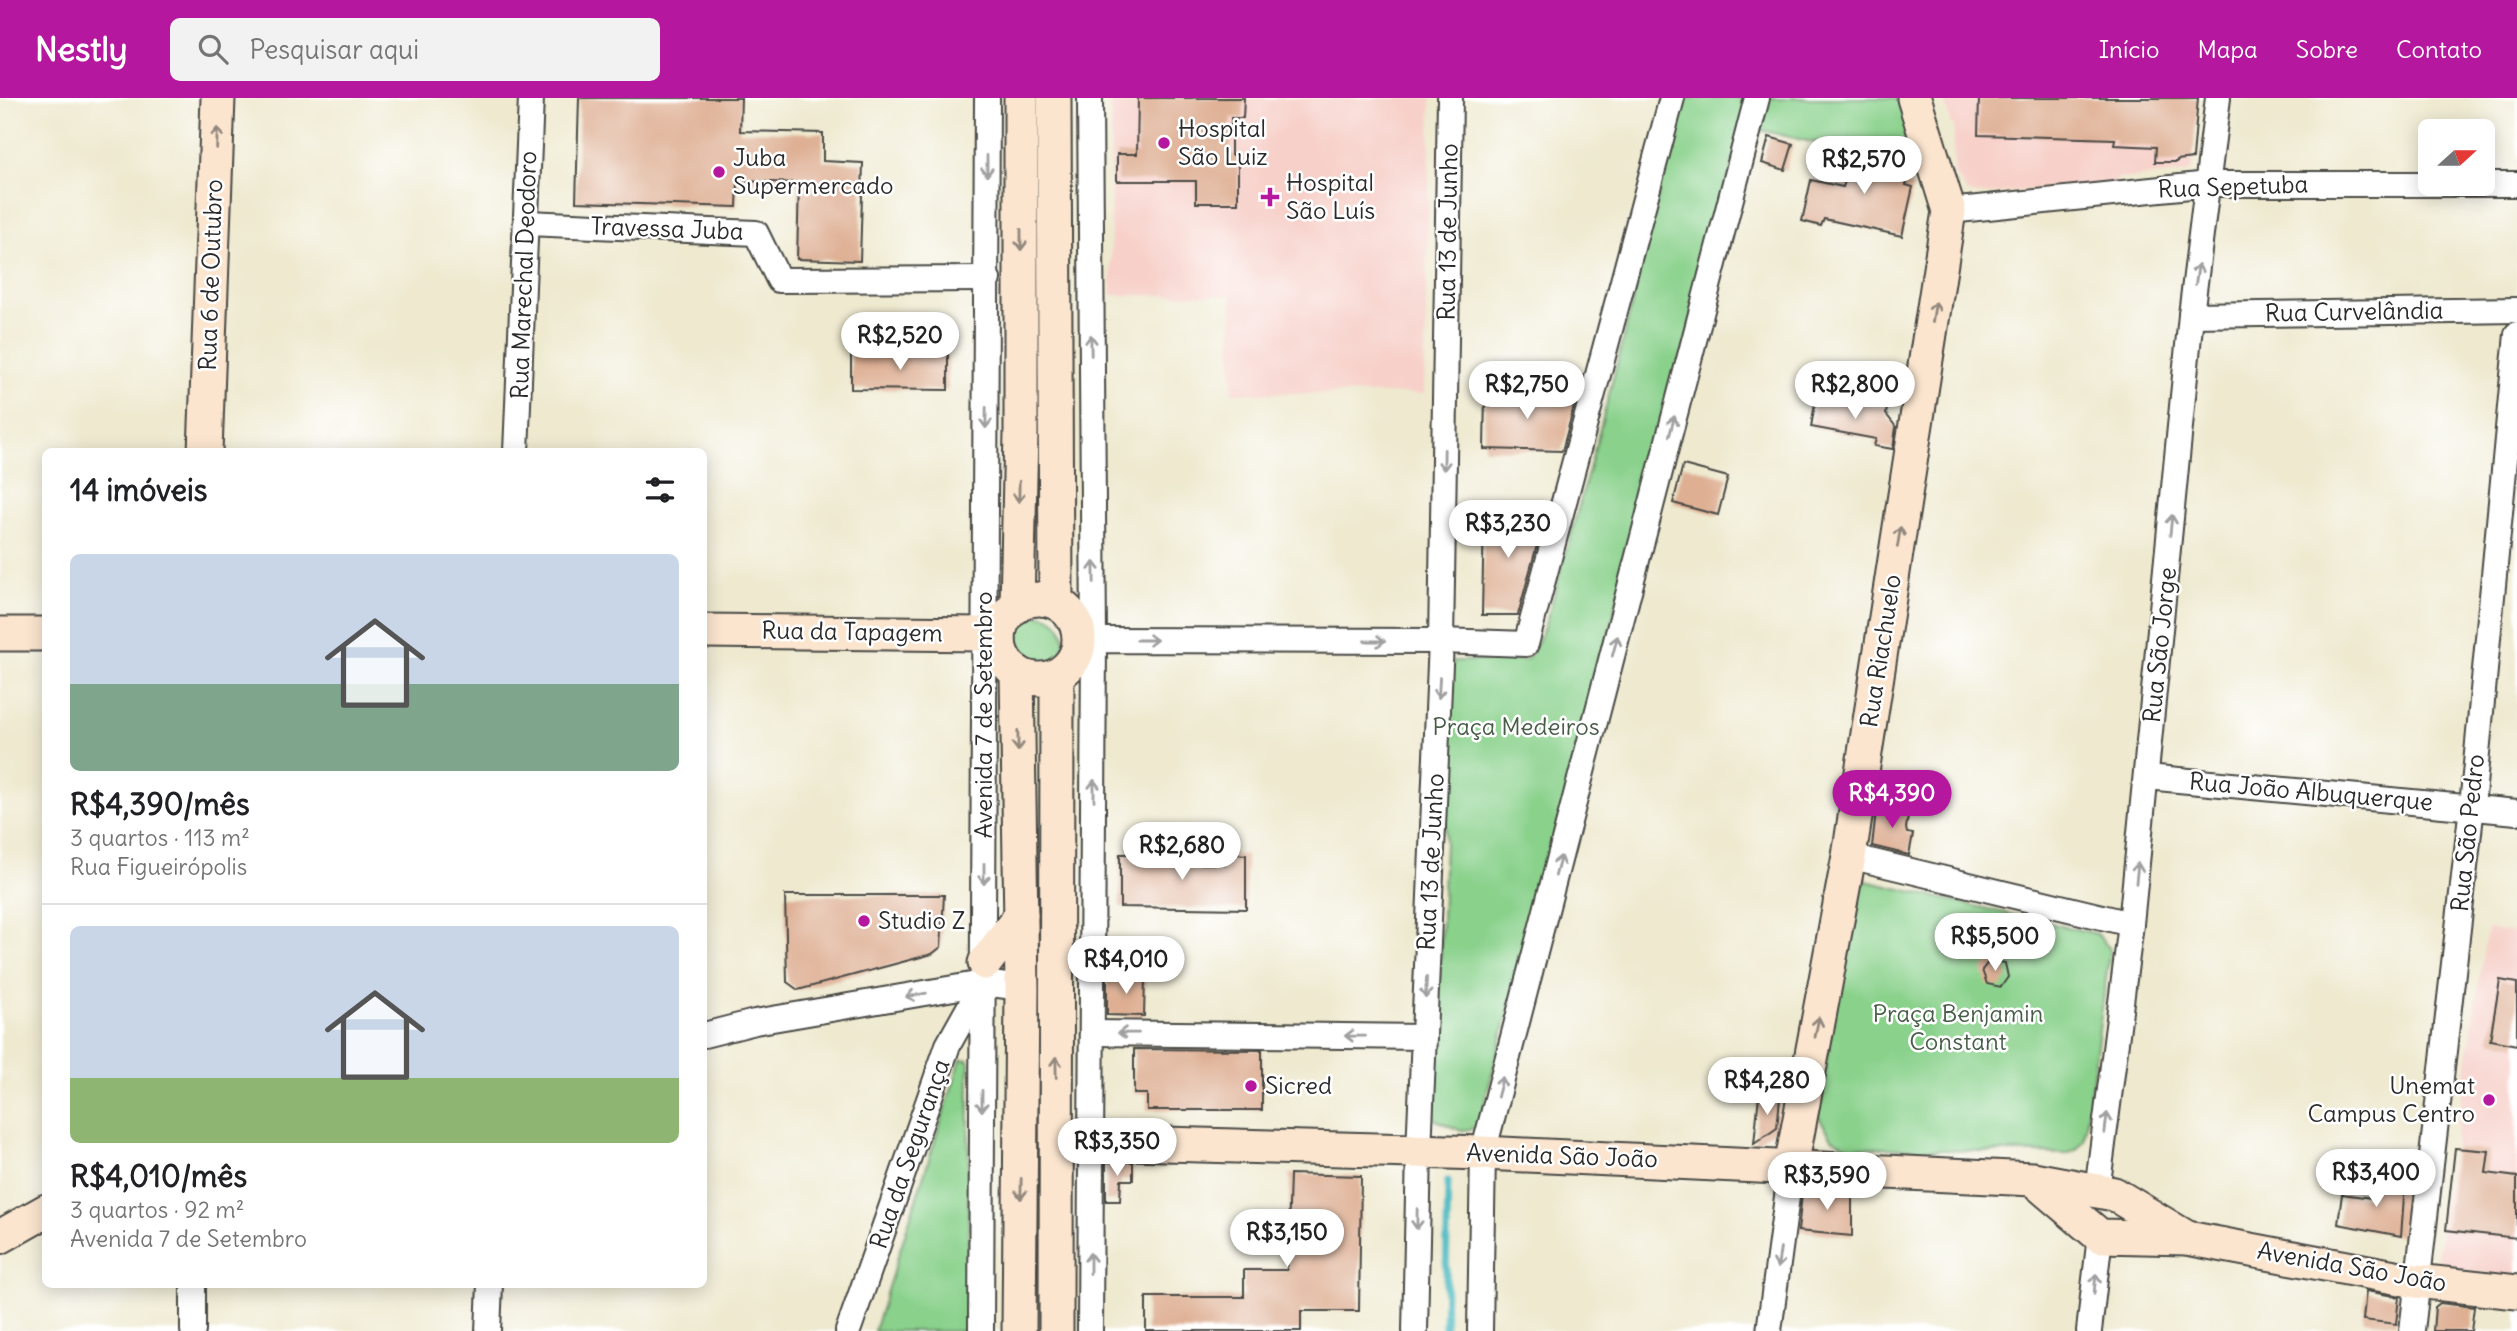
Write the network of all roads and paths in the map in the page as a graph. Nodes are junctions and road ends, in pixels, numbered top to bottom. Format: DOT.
graph roads {
  1 [pos="218,98"];
  2 [pos="531,98"];
  3 [pos="987,98"];
  4 [pos="1021,98"];
  5 [pos="1054,98"];
  6 [pos="1090,98"];
  7 [pos="1450,98"];
  8 [pos="1672,98"];
  9 [pos="1757,98"];
  10 [pos="1914,98"];
  11 [pos="2218,98"];
  12 [pos="2209,184"];
  13 [pos="2517,184"];
  14 [pos="1950,211"];
  15 [pos="527,223"];
  16 [pos="988,279"];
  17 [pos="2517,310"];
  18 [pos="2191,315"];
  19 [pos="2517,334"];
  20 [pos="205,448"];
  21 [pos="516,448"];
  22 [pos="1056,602"];
  23 [pos="1017,606"];
  24 [pos="707,631"];
  25 [pos="0,634"];
  26 [pos="42,634"];
  27 [pos="991,636"];
  28 [pos="1441,641"];
  29 [pos="1087,642"];
  30 [pos="1017,672"];
  31 [pos="1057,676"];
  32 [pos="2147,777"];
  33 [pos="2472,806"];
  34 [pos="2517,812"];
  35 [pos="1849,856"];
  36 [pos="1021,915"];
  37 [pos="2132,924"];
  38 [pos="984,973"];
  39 [pos="1022,988"];
  40 [pos="1055,1010"];
  41 [pos="1093,1032"];
  42 [pos="707,1034"];
  43 [pos="1424,1037"];
  44 [pos="1074,1142"];
  45 [pos="1419,1151"];
  46 [pos="1483,1153"];
  47 [pos="1791,1167"];
  48 [pos="2033,1179"];
  49 [pos="2111,1195"];
  50 [pos="42,1214"];
  51 [pos="2099,1232"];
  52 [pos="0,1237"];
  53 [pos="2187,1238"];
  54 [pos="2416,1281"];
  55 [pos="193,1288"];
  56 [pos="490,1288"];
  57 [pos="2517,1292"];
  58 [pos="193,1331"];
  59 [pos="488,1331"];
  60 [pos="848,1331"];
  61 [pos="981,1331"];
  62 [pos="1019,1331"];
  63 [pos="1056,1331"];
  64 [pos="1090,1331"];
  65 [pos="1415,1331"];
  66 [pos="1480,1331"];
  67 [pos="1769,1331"];
  68 [pos="2090,1331"];
  69 [pos="2412,1331"];
  20 -- 1 [label="main road, Rua 6 de Outubro, one-way"];
  2 -- 15 [label="street, Rua Marechal Deodoro"];
  3 -- 16 [label="street, Avenida 7 de Setembro, one-way"];
  4 -- 23 [label="main road, Avenida 7 de Setembro, one-way"];
  5 -- 22 [label="main road"];
  29 -- 6 [label="street, one-way"];
  7 -- 28 [label="street, Rua 13 de Junho, one-way"];
  8 -- 28 [label="street"];
  46 -- 9 [label="street, one-way"];
  10 -- 14 [label="main road, Rua Riachuelo"];
  11 -- 12 [label="street, Rua São Jorge"];
  12 -- 13 [label="street, Rua Sepetuba"];
  12 -- 14 [label="street, Rua Sepetuba"];
  18 -- 12 [label="street, Rua São Jorge, one-way"];
  35 -- 14 [label="main road, Rua Riachuelo, one-way"];
  15 -- 16 [label="street, Travessa Juba"];
  15 -- 21 [label="street, Rua Marechal Deodoro"];
  16 -- 27 [label="street, Avenida 7 de Setembro, one-way"];
  17 -- 18 [label="street, Rua Curvelândia"];
  32 -- 18 [label="street, Rua São Jorge, one-way"];
  19 -- 33 [label="street, Rua São Pedro"];
  22 -- 23 [label="main road"];
  22 -- 29 [label="main road"];
  23 -- 27 [label="main road"];
  24 -- 27 [label="main road, Rua da Tapagem"];
  25 -- 26 [label="main road"];
  27 -- 30 [label="main road"];
  27 -- 38 [label="street, Avenida 7 de Setembro, one-way"];
  29 -- 28 [label="street, one-way"];
  28 -- 43 [label="street, Rua 13 de Junho, one-way"];
  29 -- 31 [label="main road"];
  41 -- 29 [label="street, one-way"];
  30 -- 31 [label="main road"];
  30 -- 36 [label="main road, Avenida 7 de Setembro, one-way"];
  31 -- 40 [label="main road"];
  32 -- 33 [label="street, Rua João Albuquerque"];
  37 -- 32 [label="street, Rua São Jorge, one-way"];
  33 -- 34 [label="street, Rua João Albuquerque"];
  33 -- 54 [label="street, Rua São Pedro"];
  35 -- 37 [label="street"];
  47 -- 35 [label="main road, Rua Riachuelo, one-way"];
  36 -- 38 [label="main road"];
  36 -- 39 [label="main road, Avenida 7 de Setembro"];
  49 -- 37 [label="street, Rua São Jorge, one-way"];
  38 -- 39 [label="street"];
  38 -- 42 [label="street, one-way"];
  38 -- 60 [label="street, Rua da Segurança"];
  38 -- 61 [label="street, Avenida 7 de Setembro, one-way"];
  39 -- 40 [label="main road"];
  39 -- 62 [label="main road, Avenida 7 de Setembro, one-way"];
  44 -- 40 [label="main road, one-way"];
  43 -- 41 [label="street, one-way"];
  41 -- 44 [label="street"];
  43 -- 45 [label="street, Rua 13 de Junho"];
  44 -- 45 [label="main road, Avenida São João"];
  44 -- 63 [label="main road"];
  64 -- 44 [label="street, one-way"];
  45 -- 46 [label="main road, Avenida São João"];
  45 -- 65 [label="street, Rua 13 de Junho, one-way"];
  46 -- 47 [label="main road, Avenida São João"];
  46 -- 66 [label="street"];
  47 -- 48 [label="main road, Avenida São João"];
  47 -- 67 [label="street, Rua Riachuelo, one-way"];
  48 -- 49 [label="main road, Avenida São João"];
  48 -- 51 [label="main road"];
  49 -- 51 [label="main road"];
  49 -- 51 [label="main road"];
  49 -- 53 [label="main road, Avenida São João"];
  50 -- 52 [label="main road"];
  51 -- 53 [label="main road, Avenida São João"];
  68 -- 51 [label="street, one-way"];
  53 -- 54 [label="main road, Avenida São João"];
  54 -- 57 [label="main road, Avenida São João"];
  54 -- 69 [label="street, Rua São Pedro"];
  55 -- 58 [label="street"];
  56 -- 59 [label="street"];
}
